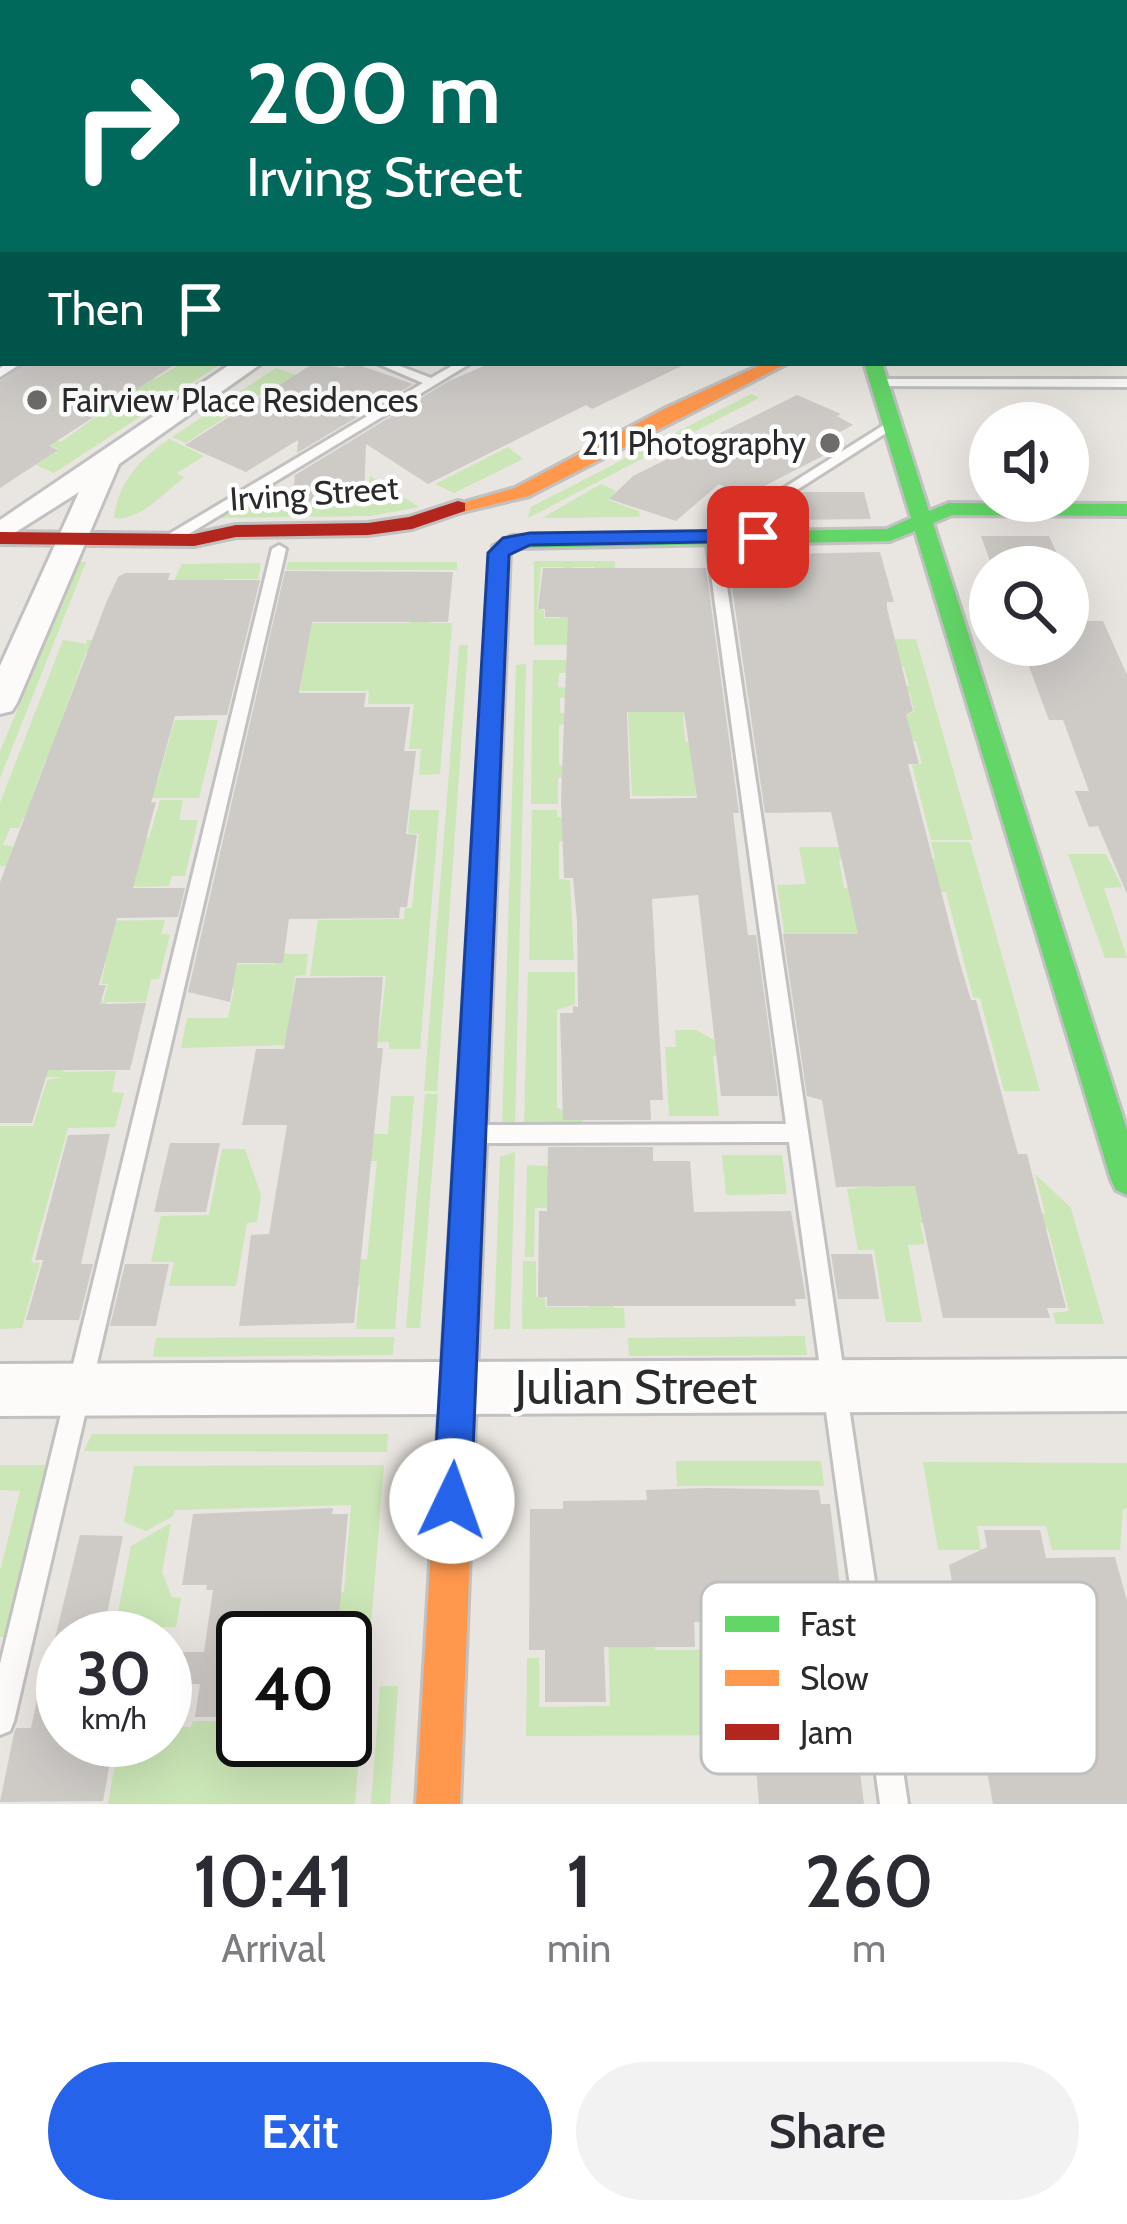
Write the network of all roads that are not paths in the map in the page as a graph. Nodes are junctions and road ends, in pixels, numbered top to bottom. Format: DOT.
graph roads {
  1 [pos="245,366"];
  2 [pos="390,366"];
  3 [pos="460,366"];
  4 [pos="771,366"];
  5 [pos="875,373"];
  6 [pos="432,382"];
  7 [pos="1127,383"];
  8 [pos="891,426"];
  9 [pos="109,459"];
  10 [pos="522,492"];
  11 [pos="1127,510"];
  12 [pos="920,522"];
  13 [pos="0,536"];
  14 [pos="713,537"];
  15 [pos="70,539"];
  16 [pos="182,540"];
  17 [pos="279,549"];
  18 [pos="0,704"];
  19 [pos="798,1133"];
  20 [pos="470,1134"];
  21 [pos="1127,1180"];
  22 [pos="1127,1385"];
  23 [pos="834,1387"];
  24 [pos="458,1388"];
  25 [pos="0,1390"];
  26 [pos="79,1390"];
  27 [pos="862,1582"];
  28 [pos="0,1721"];
  29 [pos="890,1774"];
  30 [pos="438,1804"];
  31 [pos="894,1804"];
  1 -- 9 [label="street"];
  2 -- 6 [label="lane"];
  3 -- 6 [label="lane"];
  4 -- 10 [label="street"];
  5 -- 7 [label="lane"];
  5 -- 8 [label="street"];
  6 -- 16 [label="lane"];
  8 -- 12 [label="street"];
  8 -- 14 [label="lane"];
  9 -- 13 [label="street"];
  9 -- 15 [label="street"];
  10 -- 16 [label="street, Irving Street"];
  10 -- 17 [label="street, Irving Street"];
  11 -- 12 [label="street"];
  12 -- 14 [label="street"];
  12 -- 21 [label="street"];
  13 -- 15 [label="street, Irving Street"];
  14 -- 19 [label="lane"];
  14 -- 20 [label="street"];
  15 -- 16 [label="street, Irving Street"];
  15 -- 18 [label="street"];
  16 -- 17 [label="street, Irving Street"];
  17 -- 26 [label="lane"];
  19 -- 20 [label="lane"];
  19 -- 23 [label="lane"];
  20 -- 24 [label="street"];
  22 -- 23 [label="street, Julian Street"];
  23 -- 24 [label="street, Julian Street"];
  23 -- 27 [label="lane"];
  24 -- 26 [label="street, Julian Street"];
  24 -- 30 [label="street"];
  25 -- 26 [label="street, Julian Street"];
  26 -- 28 [label="lane"];
  29 -- 31 [label="lane"];
}
